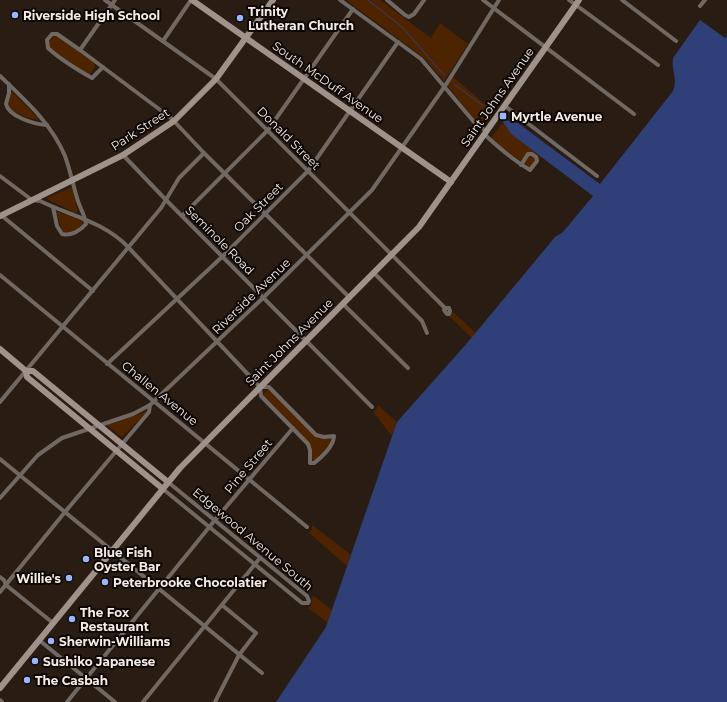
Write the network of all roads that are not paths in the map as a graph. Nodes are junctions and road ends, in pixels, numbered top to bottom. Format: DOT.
graph roads {
  1 [pos="105,0"];
  2 [pos="115,0"];
  3 [pos="192,0"];
  4 [pos="273,0"];
  5 [pos="340,0"];
  6 [pos="387,0"];
  7 [pos="424,0"];
  8 [pos="483,0"];
  9 [pos="499,0"];
  10 [pos="569,0"];
  11 [pos="622,0"];
  12 [pos="705,0"];
  13 [pos="577,2"];
  14 [pos="112,5"];
  15 [pos="700,6"];
  16 [pos="494,8"];
  17 [pos="353,9"];
  18 [pos="246,38"];
  19 [pos="676,40"];
  20 [pos="163,41"];
  21 [pos="398,42"];
  22 [pos="546,47"];
  23 [pos="80,50"];
  24 [pos="658,65"];
  25 [pos="103,67"];
  26 [pos="0,76"];
  27 [pos="304,78"];
  28 [pos="216,79"];
  29 [pos="9,84"];
  30 [pos="445,86"];
  31 [pos="505,106"];
  32 [pos="350,111"];
  33 [pos="634,114"];
  34 [pos="174,121"];
  35 [pos="47,125"];
  36 [pos="268,130"];
  37 [pos="485,133"];
  38 [pos="402,147"];
  39 [pos="204,153"];
  40 [pos="123,155"];
  41 [pos="521,165"];
  42 [pos="308,171"];
  43 [pos="225,173"];
  44 [pos="0,176"];
  45 [pos="597,176"];
  46 [pos="72,180"];
  47 [pos="451,182"];
  48 [pos="32,200"];
  49 [pos="166,200"];
  50 [pos="53,207"];
  51 [pos="350,212"];
  52 [pos="266,213"];
  53 [pos="0,216"];
  54 [pos="182,216"];
  55 [pos="86,220"];
  56 [pos="128,247"];
  57 [pos="307,255"];
  58 [pos="392,255"];
  59 [pos="223,256"];
  60 [pos="374,273"];
  61 [pos="0,275"];
  62 [pos="92,291"];
  63 [pos="264,298"];
  64 [pos="350,298"];
  65 [pos="177,299"];
  66 [pos="343,304"];
  67 [pos="445,308"];
  68 [pos="63,327"];
  69 [pos="427,333"];
  70 [pos="217,341"];
  71 [pos="307,341"];
  72 [pos="0,350"];
  73 [pos="107,364"];
  74 [pos="408,368"];
  75 [pos="26,371"];
  76 [pos="260,387"];
  77 [pos="154,401"];
  78 [pos="0,402"];
  79 [pos="150,405"];
  80 [pos="372,407"];
  81 [pos="99,425"];
  82 [pos="89,428"];
  83 [pos="293,428"];
  84 [pos="205,443"];
  85 [pos="122,444"];
  86 [pos="116,451"];
  87 [pos="0,459"];
  88 [pos="20,475"];
  89 [pos="250,480"];
  90 [pos="168,482"];
  91 [pos="163,489"];
  92 [pos="0,498"];
  93 [pos="65,512"];
  94 [pos="215,520"];
  95 [pos="307,527"];
  96 [pos="209,528"];
  97 [pos="112,551"];
  98 [pos="260,558"];
  99 [pos="255,565"];
  100 [pos="0,577"];
  101 [pos="0,585"];
  102 [pos="6,586"];
  103 [pos="159,590"];
  104 [pos="0,592"];
  105 [pos="222,605"];
  106 [pos="53,623"];
  107 [pos="204,627"];
  108 [pos="39,640"];
  109 [pos="239,655"];
  110 [pos="262,673"];
  111 [pos="86,678"];
  112 [pos="0,688"];
  113 [pos="67,702"];
  114 [pos="115,702"];
  115 [pos="143,702"];
  116 [pos="215,702"];
  1 -- 14 [label="street, Donald Street"];
  2 -- 14 [label="street"];
  3 -- 18 [label="main road, South McDuff Avenue"];
  3 -- 20 [label="street"];
  4 -- 18 [label="main road, Park Street"];
  5 -- 17 [label="street"];
  6 -- 7 [label="street"];
  8 -- 16 [label="street"];
  9 -- 16 [label="street, Riverside Avenue"];
  10 -- 13 [label="street"];
  11 -- 19 [label="street"];
  12 -- 15 [label="street"];
  13 -- 22 [label="main road, Saint Johns Avenue"];
  13 -- 24 [label="street"];
  14 -- 20 [label="street, Donald Street"];
  14 -- 23 [label="street"];
  16 -- 22 [label="street"];
  16 -- 30 [label="street, Riverside Avenue"];
  17 -- 21 [label="street"];
  17 -- 27 [label="street"];
  18 -- 27 [label="main road, South McDuff Avenue"];
  18 -- 28 [label="main road, Park Street"];
  20 -- 28 [label="street, Donald Street"];
  21 -- 30 [label="street"];
  21 -- 32 [label="street, Oak Street"];
  22 -- 31 [label="main road, Saint Johns Avenue"];
  22 -- 33 [label="street"];
  23 -- 25 [label="street"];
  23 -- 25 [label="street"];
  25 -- 34 [label="street"];
  26 -- 29 [label="street"];
  27 -- 32 [label="main road, South McDuff Avenue"];
  27 -- 36 [label="street"];
  28 -- 34 [label="main road, Park Street"];
  28 -- 36 [label="street, Donald Street"];
  29 -- 35 [label="street"];
  29 -- 35 [label="street"];
  30 -- 37 [label="street"];
  30 -- 38 [label="street, Riverside Avenue"];
  31 -- 37 [label="main road, Saint Johns Avenue"];
  31 -- 45 [label="street"];
  32 -- 38 [label="main road, South McDuff Avenue"];
  32 -- 42 [label="street, Oak Street"];
  34 -- 39 [label="street"];
  34 -- 40 [label="main road, Park Street"];
  35 -- 46 [label="street"];
  36 -- 42 [label="street, Donald Street"];
  36 -- 43 [label="street"];
  37 -- 41 [label="street"];
  37 -- 47 [label="main road, Saint Johns Avenue"];
  38 -- 47 [label="main road, South McDuff Avenue"];
  38 -- 51 [label="street, Riverside Avenue"];
  39 -- 43 [label="street"];
  39 -- 49 [label="street"];
  40 -- 46 [label="main road, Park Street"];
  40 -- 49 [label="street, Seminole Road"];
  42 -- 51 [label="street, Donald Street"];
  42 -- 52 [label="street, Oak Street"];
  43 -- 52 [label="street"];
  43 -- 54 [label="street"];
  44 -- 48 [label="street"];
  46 -- 48 [label="main road, Park Street"];
  46 -- 55 [label="street"];
  47 -- 58 [label="main road, Saint Johns Avenue"];
  48 -- 50 [label="street"];
  48 -- 53 [label="main road, Park Street"];
  49 -- 54 [label="street, Seminole Road"];
  49 -- 56 [label="street"];
  50 -- 55 [label="street"];
  50 -- 55 [label="street"];
  51 -- 57 [label="street, Riverside Avenue"];
  51 -- 58 [label="street, Donald Street"];
  52 -- 57 [label="street"];
  52 -- 59 [label="street, Oak Street"];
  53 -- 62 [label="street"];
  54 -- 59 [label="street, Seminole Road"];
  55 -- 56 [label="street"];
  56 -- 62 [label="street"];
  56 -- 65 [label="street"];
  57 -- 63 [label="street, Riverside Avenue"];
  57 -- 64 [label="street"];
  58 -- 60 [label="main road, Saint Johns Avenue"];
  58 -- 67 [label="street, Donald Street"];
  59 -- 63 [label="street, Seminole Road"];
  59 -- 65 [label="street, Oak Street"];
  60 -- 64 [label="main road, Saint Johns Avenue"];
  60 -- 69 [label="street"];
  61 -- 68 [label="street, Challen Avenue"];
  62 -- 68 [label="street"];
  63 -- 70 [label="street, Riverside Avenue"];
  63 -- 71 [label="street, Seminole Road"];
  64 -- 66 [label="main road, Saint Johns Avenue"];
  65 -- 70 [label="street"];
  65 -- 73 [label="street, Oak Street"];
  66 -- 71 [label="main road, Saint Johns Avenue"];
  66 -- 74 [label="street"];
  68 -- 73 [label="street, Challen Avenue"];
  68 -- 75 [label="street"];
  70 -- 76 [label="street"];
  70 -- 77 [label="street, Riverside Avenue"];
  71 -- 76 [label="main road, Saint Johns Avenue"];
  71 -- 80 [label="street, Seminole Road"];
  72 -- 75 [label="main road, Edgewood Avenue South"];
  73 -- 77 [label="street, Challen Avenue"];
  75 -- 78 [label="street"];
  75 -- 81 [label="main road, Edgewood Avenue South"];
  75 -- 82 [label="main road, Edgewood Avenue South"];
  76 -- 83 [label="street"];
  76 -- 83 [label="street"];
  76 -- 84 [label="main road, Saint Johns Avenue"];
  77 -- 79 [label="street, Riverside Avenue"];
  77 -- 84 [label="street, Challen Avenue"];
  79 -- 81 [label="street"];
  79 -- 85 [label="street, Riverside Avenue"];
  81 -- 82 [label="street"];
  81 -- 85 [label="main road, Edgewood Avenue South"];
  82 -- 86 [label="main road, Edgewood Avenue South"];
  82 -- 88 [label="street"];
  83 -- 89 [label="street, Pine Street"];
  84 -- 89 [label="street, Challen Avenue"];
  84 -- 90 [label="main road, Saint Johns Avenue"];
  85 -- 86 [label="street, Riverside Avenue"];
  85 -- 90 [label="main road, Edgewood Avenue South"];
  86 -- 91 [label="main road, Edgewood Avenue South"];
  86 -- 93 [label="street, Riverside Avenue"];
  87 -- 88 [label="street"];
  88 -- 92 [label="street"];
  88 -- 93 [label="street"];
  89 -- 94 [label="street, Pine Street"];
  89 -- 95 [label="street, Challen Avenue"];
  90 -- 91 [label="main road, Saint Johns Avenue"];
  90 -- 94 [label="street, Edgewood Avenue South"];
  91 -- 96 [label="street, Edgewood Avenue South"];
  91 -- 97 [label="main road, Saint Johns Avenue"];
  93 -- 97 [label="street"];
  93 -- 102 [label="street, Riverside Avenue"];
  94 -- 96 [label="street, Pine Street"];
  94 -- 98 [label="street, Edgewood Avenue South"];
  96 -- 99 [label="street, Edgewood Avenue South"];
  96 -- 103 [label="street, Pine Street"];
  97 -- 103 [label="street"];
  97 -- 106 [label="main road, Saint Johns Avenue"];
  98 -- 99 [label="street"];
  98 -- 99 [label="street, Edgewood Avenue South"];
  99 -- 105 [label="street"];
  100 -- 102 [label="street"];
  101 -- 102 [label="street"];
  102 -- 104 [label="street, Riverside Avenue"];
  102 -- 106 [label="street"];
  103 -- 107 [label="street"];
  103 -- 111 [label="street, Pine Street"];
  105 -- 107 [label="street"];
  105 -- 109 [label="street"];
  106 -- 108 [label="main road, Saint Johns Avenue"];
  107 -- 109 [label="street"];
  107 -- 115 [label="street"];
  108 -- 111 [label="street"];
  108 -- 112 [label="main road, Saint Johns Avenue"];
  109 -- 110 [label="street"];
  109 -- 116 [label="street"];
  111 -- 113 [label="street, Pine Street"];
  111 -- 114 [label="street"];
}
